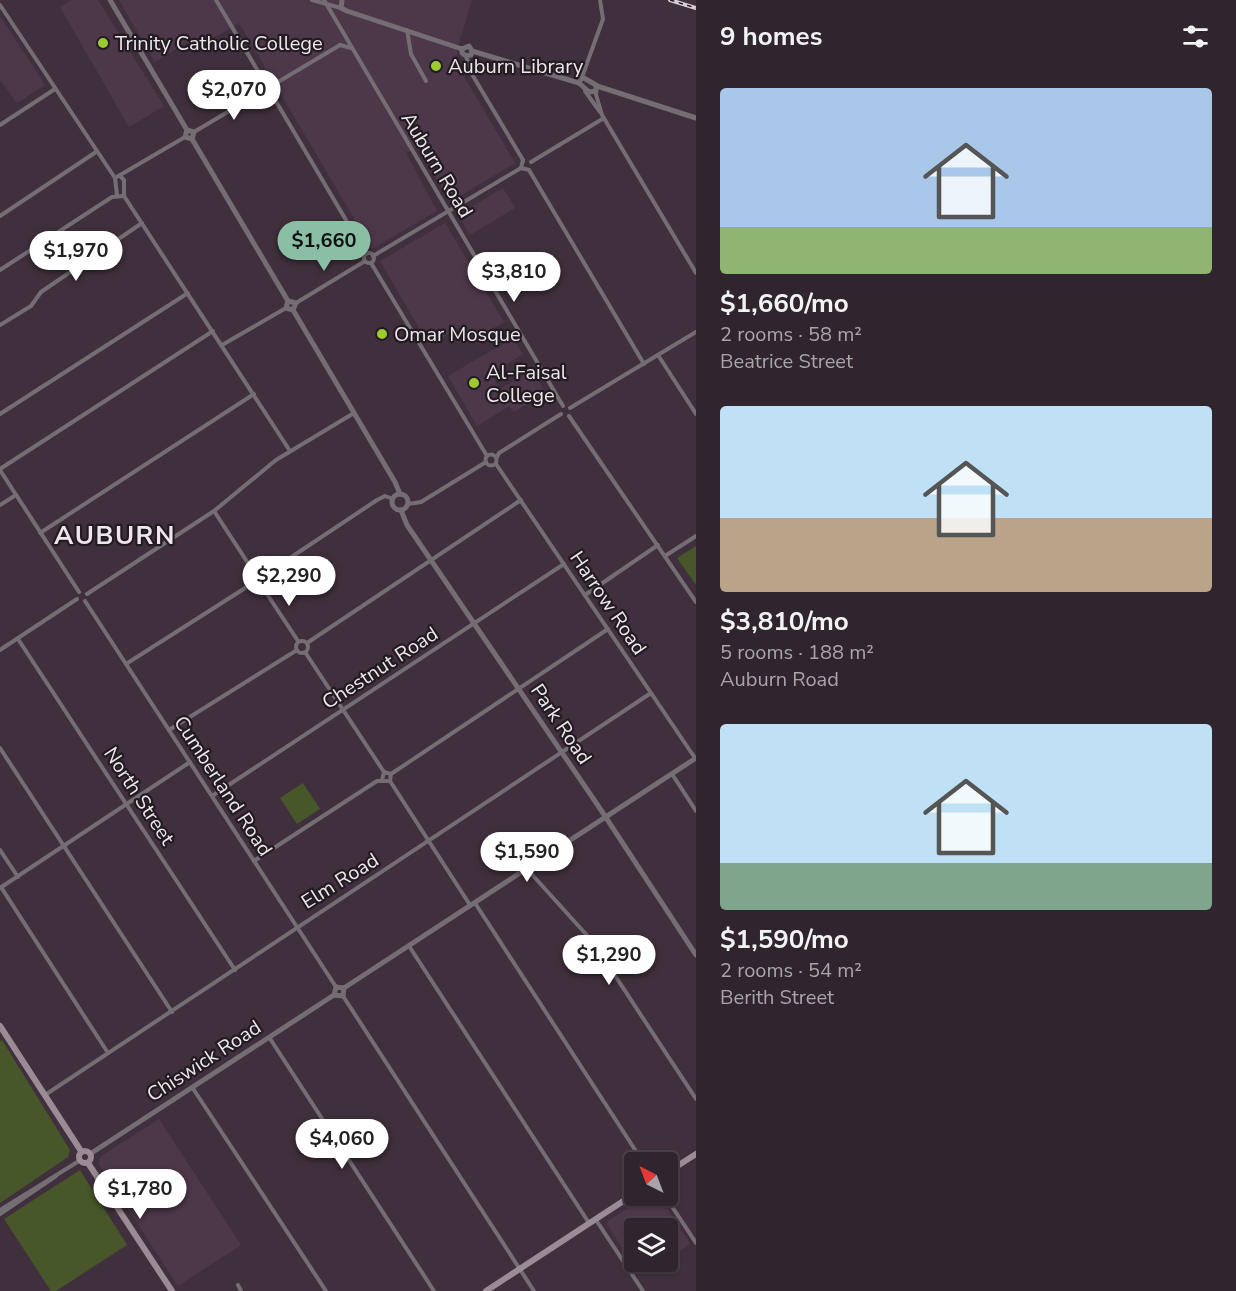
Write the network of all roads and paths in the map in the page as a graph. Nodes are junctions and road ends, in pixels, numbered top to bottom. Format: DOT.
graph roads {
  1 [pos="110,0"];
  2 [pos="216,0"];
  3 [pos="312,0"];
  4 [pos="342,0"];
  5 [pos="600,0"];
  6 [pos="325,2"];
  7 [pos="0,5"];
  8 [pos="341,8"];
  9 [pos="407,30"];
  10 [pos="351,49"];
  11 [pos="462,49"];
  12 [pos="472,51"];
  13 [pos="466,56"];
  14 [pos="582,80"];
  15 [pos="426,81"];
  16 [pos="265,83"];
  17 [pos="273,85"];
  18 [pos="55,89"];
  19 [pos="596,89"];
  20 [pos="584,90"];
  21 [pos="263,91"];
  22 [pos="271,93"];
  23 [pos="603,117"];
  24 [pos="696,118"];
  25 [pos="0,125"];
  26 [pos="187,130"];
  27 [pos="194,132"];
  28 [pos="185,138"];
  29 [pos="192,140"];
  30 [pos="96,152"];
  31 [pos="523,160"];
  32 [pos="531,162"];
  33 [pos="521,168"];
  34 [pos="529,170"];
  35 [pos="121,177"];
  36 [pos="115,178"];
  37 [pos="117,195"];
  38 [pos="124,196"];
  39 [pos="447,212"];
  40 [pos="0,216"];
  41 [pos="143,223"];
  42 [pos="366,254"];
  43 [pos="374,256"];
  44 [pos="364,261"];
  45 [pos="371,263"];
  46 [pos="0,270"];
  47 [pos="696,273"];
  48 [pos="188,293"];
  49 [pos="288,301"];
  50 [pos="296,303"];
  51 [pos="286,308"];
  52 [pos="293,310"];
  53 [pos="0,326"];
  54 [pos="213,331"];
  55 [pos="696,332"];
  56 [pos="222,345"];
  57 [pos="658,355"];
  58 [pos="644,364"];
  59 [pos="254,394"];
  60 [pos="563,406"];
  61 [pos="570,408"];
  62 [pos="354,412"];
  63 [pos="0,414"];
  64 [pos="561,414"];
  65 [pos="696,414"];
  66 [pos="569,416"];
  67 [pos="291,451"];
  68 [pos="487,456"];
  69 [pos="497,457"];
  70 [pos="486,462"];
  71 [pos="496,464"];
  72 [pos="0,470"];
  73 [pos="400,494"];
  74 [pos="16,495"];
  75 [pos="393,499"];
  76 [pos="521,500"];
  77 [pos="408,504"];
  78 [pos="0,505"];
  79 [pos="401,510"];
  80 [pos="214,511"];
  81 [pos="40,533"];
  82 [pos="696,536"];
  83 [pos="658,545"];
  84 [pos="665,556"];
  85 [pos="432,560"];
  86 [pos="564,564"];
  87 [pos="255,574"];
  88 [pos="263,576"];
  89 [pos="253,583"];
  90 [pos="261,585"];
  91 [pos="79,592"];
  92 [pos="87,594"];
  93 [pos="585,595"];
  94 [pos="77,599"];
  95 [pos="85,601"];
  96 [pos="696,602"];
  97 [pos="476,624"];
  98 [pos="608,629"];
  99 [pos="18,639"];
  100 [pos="298,641"];
  101 [pos="307,643"];
  102 [pos="0,650"];
  103 [pos="297,650"];
  104 [pos="305,652"];
  105 [pos="126,664"];
  106 [pos="519,688"];
  107 [pos="651,693"];
  108 [pos="343,711"];
  109 [pos="170,730"];
  110 [pos="0,748"];
  111 [pos="563,753"];
  112 [pos="696,758"];
  113 [pos="190,762"];
  114 [pos="384,772"];
  115 [pos="391,774"];
  116 [pos="672,774"];
  117 [pos="382,780"];
  118 [pos="390,781"];
  119 [pos="212,796"];
  120 [pos="126,804"];
  121 [pos="696,811"];
  122 [pos="606,817"];
  123 [pos="429,842"];
  124 [pos="64,846"];
  125 [pos="0,850"];
  126 [pos="254,861"];
  127 [pos="527,869"];
  128 [pos="18,877"];
  129 [pos="1,888"];
  130 [pos="473,905"];
  131 [pos="297,927"];
  132 [pos="410,946"];
  133 [pos="696,955"];
  134 [pos="235,970"];
  135 [pos="336,987"];
  136 [pos="344,988"];
  137 [pos="334,994"];
  138 [pos="343,996"];
  139 [pos="172,1012"];
  140 [pos="0,1026"];
  141 [pos="269,1037"];
  142 [pos="108,1053"];
  143 [pos="192,1087"];
  144 [pos="45,1095"];
  145 [pos="696,1099"];
  146 [pos="81,1151"];
  147 [pos="636,1152"];
  148 [pos="90,1154"];
  149 [pos="696,1154"];
  150 [pos="79,1161"];
  151 [pos="88,1163"];
  152 [pos="678,1166"];
  153 [pos="57,1175"];
  154 [pos="624,1200"];
  155 [pos="672,1206"];
  156 [pos="0,1209"];
  157 [pos="0,1214"];
  158 [pos="592,1221"];
  159 [pos="696,1243"];
  160 [pos="520,1269"];
  161 [pos="238,1285"];
  162 [pos="172,1291"];
  163 [pos="241,1291"];
  164 [pos="326,1291"];
  165 [pos="434,1291"];
  166 [pos="486,1291"];
  167 [pos="534,1291"];
  168 [pos="643,1291"];
  1 -- 26 [label="street"];
  2 -- 16 [label="street"];
  3 -- 6 [label="street"];
  4 -- 8 [label="street"];
  5 -- 14 [label="street"];
  6 -- 8 [label="street"];
  6 -- 10 [label="street, Auburn Road"];
  7 -- 18 [label="street"];
  8 -- 9 [label="street"];
  9 -- 11 [label="street"];
  9 -- 15 [label="street"];
  10 -- 17 [label="street"];
  10 -- 39 [label="street, Auburn Road"];
  11 -- 12 [label="street"];
  11 -- 13 [label="street"];
  12 -- 13 [label="street"];
  12 -- 14 [label="street"];
  13 -- 31 [label="street"];
  14 -- 19 [label="street"];
  14 -- 20 [label="street"];
  16 -- 17 [label="street"];
  16 -- 21 [label="street"];
  17 -- 22 [label="street"];
  18 -- 25 [label="street"];
  18 -- 30 [label="street"];
  19 -- 20 [label="street"];
  19 -- 23 [label="street"];
  19 -- 24 [label="street"];
  20 -- 23 [label="street"];
  21 -- 22 [label="street"];
  21 -- 27 [label="street"];
  22 -- 42 [label="street"];
  23 -- 32 [label="street"];
  23 -- 47 [label="street"];
  26 -- 27 [label="street"];
  26 -- 28 [label="street"];
  27 -- 29 [label="street"];
  28 -- 29 [label="street"];
  28 -- 35 [label="street"];
  29 -- 49 [label="street"];
  30 -- 36 [label="street"];
  30 -- 40 [label="street"];
  31 -- 32 [label="street"];
  31 -- 33 [label="street"];
  32 -- 34 [label="street"];
  33 -- 34 [label="street"];
  33 -- 39 [label="street"];
  34 -- 58 [label="street"];
  35 -- 36 [label="street"];
  35 -- 38 [label="street"];
  36 -- 37 [label="street"];
  37 -- 38 [label="street"];
  37 -- 46 [label="street"];
  38 -- 41 [label="street"];
  39 -- 43 [label="street"];
  39 -- 60 [label="street, Auburn Road"];
  41 -- 48 [label="street"];
  41 -- 53 [label="street"];
  42 -- 43 [label="street"];
  42 -- 44 [label="street"];
  43 -- 45 [label="street"];
  44 -- 45 [label="street"];
  44 -- 50 [label="street"];
  45 -- 68 [label="street"];
  48 -- 54 [label="street"];
  48 -- 63 [label="street"];
  49 -- 50 [label="street"];
  49 -- 51 [label="street"];
  50 -- 52 [label="street"];
  51 -- 52 [label="street"];
  51 -- 56 [label="street"];
  52 -- 62 [label="street"];
  54 -- 56 [label="street"];
  54 -- 72 [label="street"];
  55 -- 57 [label="street"];
  56 -- 59 [label="street"];
  57 -- 58 [label="street"];
  57 -- 65 [label="street"];
  58 -- 61 [label="street"];
  59 -- 67 [label="street"];
  59 -- 81 [label="street"];
  60 -- 61 [label="street"];
  60 -- 64 [label="street"];
  61 -- 66 [label="street"];
  62 -- 67 [label="street"];
  62 -- 73 [label="street"];
  64 -- 66 [label="street"];
  64 -- 69 [label="street"];
  66 -- 83 [label="street"];
  67 -- 80 [label="street"];
  68 -- 69 [label="street"];
  68 -- 70 [label="street"];
  69 -- 71 [label="street"];
  70 -- 71 [label="street"];
  70 -- 77 [label="street"];
  71 -- 76 [label="street, Harrow Road"];
  72 -- 74 [label="street"];
  73 -- 75 [label="street"];
  73 -- 77 [label="street"];
  74 -- 78 [label="street"];
  74 -- 81 [label="street"];
  75 -- 79 [label="street"];
  75 -- 88 [label="street"];
  76 -- 85 [label="street"];
  76 -- 86 [label="street, Harrow Road"];
  77 -- 79 [label="street"];
  79 -- 85 [label="street, Park Road"];
  80 -- 87 [label="street"];
  80 -- 92 [label="street"];
  81 -- 91 [label="street"];
  82 -- 84 [label="street"];
  83 -- 84 [label="street"];
  83 -- 93 [label="street"];
  84 -- 96 [label="street"];
  85 -- 97 [label="street, Park Road"];
  85 -- 101 [label="street"];
  86 -- 93 [label="street, Harrow Road"];
  86 -- 97 [label="street, Chestnut Road"];
  87 -- 88 [label="street"];
  87 -- 89 [label="street"];
  88 -- 90 [label="street"];
  89 -- 90 [label="street"];
  89 -- 105 [label="street"];
  90 -- 100 [label="street"];
  91 -- 92 [label="street"];
  91 -- 94 [label="street"];
  92 -- 95 [label="street"];
  93 -- 98 [label="street, Harrow Road"];
  94 -- 95 [label="street"];
  94 -- 99 [label="street"];
  95 -- 105 [label="street, Cumberland Road"];
  97 -- 106 [label="street, Park Road"];
  97 -- 108 [label="street, Chestnut Road"];
  98 -- 106 [label="street"];
  98 -- 107 [label="street, Harrow Road"];
  99 -- 102 [label="street"];
  99 -- 120 [label="street, North Street"];
  100 -- 101 [label="street"];
  100 -- 103 [label="street"];
  101 -- 104 [label="street"];
  103 -- 104 [label="street"];
  103 -- 109 [label="street"];
  104 -- 108 [label="street"];
  105 -- 109 [label="street, Cumberland Road"];
  106 -- 111 [label="street, Park Road"];
  106 -- 115 [label="street"];
  107 -- 111 [label="street, Elm Road"];
  107 -- 112 [label="street, Harrow Road"];
  108 -- 114 [label="street"];
  108 -- 119 [label="street, Chestnut Road"];
  109 -- 113 [label="street, Cumberland Road"];
  110 -- 124 [label="street"];
  111 -- 122 [label="street, Park Road"];
  111 -- 123 [label="street, Elm Road"];
  112 -- 116 [label="street"];
  113 -- 119 [label="street, Cumberland Road"];
  113 -- 120 [label="street"];
  114 -- 115 [label="street"];
  114 -- 117 [label="street"];
  115 -- 118 [label="street"];
  116 -- 121 [label="street"];
  116 -- 122 [label="street"];
  117 -- 118 [label="street"];
  117 -- 126 [label="street"];
  118 -- 123 [label="street"];
  119 -- 126 [label="street, Cumberland Road"];
  120 -- 124 [label="street"];
  120 -- 134 [label="street, North Street"];
  122 -- 127 [label="street"];
  122 -- 133 [label="street, Park Road"];
  123 -- 130 [label="street"];
  123 -- 131 [label="street, Elm Road"];
  124 -- 128 [label="street"];
  124 -- 139 [label="street"];
  125 -- 128 [label="street"];
  126 -- 131 [label="street, Cumberland Road"];
  127 -- 130 [label="street"];
  127 -- 145 [label="street"];
  128 -- 129 [label="street"];
  129 -- 142 [label="street"];
  130 -- 132 [label="street"];
  130 -- 147 [label="street"];
  131 -- 134 [label="street, Elm Road"];
  131 -- 135 [label="street, Cumberland Road"];
  132 -- 136 [label="street"];
  132 -- 158 [label="street"];
  134 -- 139 [label="street, Elm Road"];
  135 -- 136 [label="street"];
  135 -- 137 [label="street"];
  136 -- 138 [label="street"];
  137 -- 138 [label="street"];
  137 -- 141 [label="street, Chiswick Road"];
  138 -- 160 [label="street"];
  139 -- 142 [label="street, Elm Road"];
  140 -- 144 [label="main road"];
  141 -- 143 [label="street, Chiswick Road"];
  141 -- 165 [label="street"];
  142 -- 144 [label="street, Elm Road"];
  143 -- 148 [label="street, Chiswick Road"];
  143 -- 164 [label="street"];
  144 -- 146 [label="main road"];
  146 -- 148 [label="main road"];
  146 -- 150 [label="main road"];
  148 -- 151 [label="main road"];
  149 -- 152 [label="main road"];
  150 -- 151 [label="main road"];
  150 -- 153 [label="street"];
  151 -- 162 [label="main road"];
  153 -- 156 [label="street"];
  153 -- 157 [label="street"];
  154 -- 158 [label="main road"];
  155 -- 159 [label="street"];
  158 -- 160 [label="main road"];
  158 -- 168 [label="street"];
  160 -- 166 [label="main road"];
  160 -- 167 [label="street"];
  161 -- 163 [label="street"];
}
